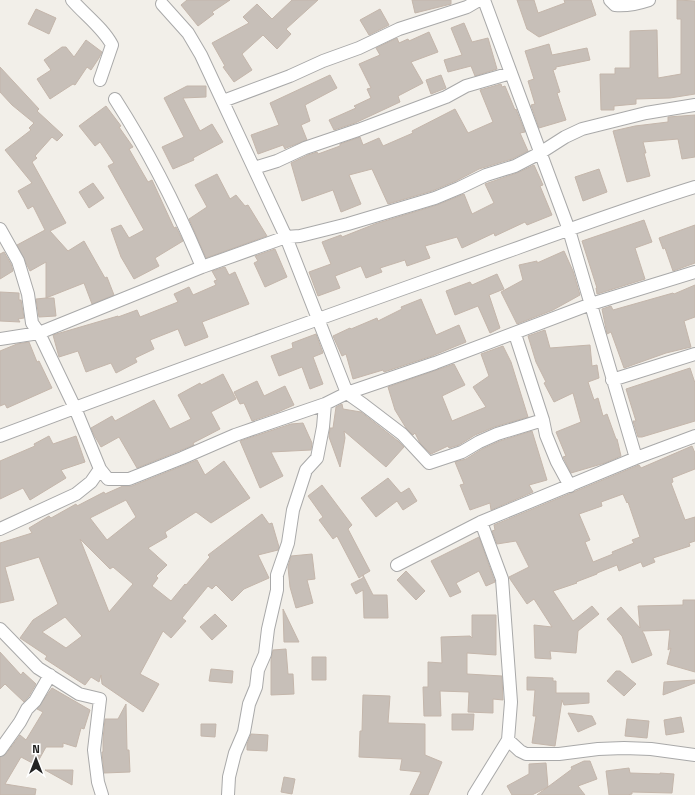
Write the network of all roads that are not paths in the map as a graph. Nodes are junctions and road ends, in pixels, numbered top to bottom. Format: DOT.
graph roads {
  1 [pos="72,0"];
  2 [pos="479,0"];
  3 [pos="484,0"];
  4 [pos="610,0"];
  5 [pos="649,0"];
  6 [pos="162,4"];
  7 [pos="511,73"];
  8 [pos="100,80"];
  9 [pos="115,99"];
  10 [pos="223,101"];
  11 [pos="695,104"];
  12 [pos="540,153"];
  13 [pos="254,168"];
  14 [pos="695,187"];
  15 [pos="0,229"];
  16 [pos="569,230"];
  17 [pos="286,237"];
  18 [pos="202,267"];
  19 [pos="695,272"];
  20 [pos="591,304"];
  21 [pos="317,319"];
  22 [pos="39,333"];
  23 [pos="515,334"];
  24 [pos="0,339"];
  25 [pos="695,354"];
  26 [pos="612,380"];
  27 [pos="347,393"];
  28 [pos="325,404"];
  29 [pos="75,408"];
  30 [pos="543,420"];
  31 [pos="0,436"];
  32 [pos="695,436"];
  33 [pos="636,458"];
  34 [pos="100,469"];
  35 [pos="570,486"];
  36 [pos="481,522"];
  37 [pos="0,529"];
  38 [pos="397,565"];
  39 [pos="0,629"];
  40 [pos="50,675"];
  41 [pos="508,740"];
  42 [pos="0,750"];
  43 [pos="695,755"];
  44 [pos="102,795"];
  45 [pos="228,795"];
  46 [pos="474,795"];
  1 -- 8 [label="street"];
  2 -- 10 [label="street"];
  3 -- 7 [label="street"];
  4 -- 5 [label="street"];
  6 -- 10 [label="street"];
  7 -- 12 [label="street"];
  7 -- 13 [label="street"];
  9 -- 18 [label="street"];
  10 -- 13 [label="street"];
  11 -- 12 [label="street"];
  12 -- 16 [label="street"];
  12 -- 17 [label="street"];
  13 -- 17 [label="street"];
  14 -- 16 [label="street"];
  15 -- 22 [label="street"];
  16 -- 20 [label="street"];
  16 -- 21 [label="street"];
  17 -- 18 [label="street"];
  17 -- 21 [label="street"];
  18 -- 22 [label="street"];
  19 -- 20 [label="street"];
  20 -- 23 [label="street"];
  20 -- 26 [label="street"];
  21 -- 27 [label="street"];
  21 -- 29 [label="street"];
  22 -- 24 [label="street"];
  22 -- 29 [label="street"];
  23 -- 27 [label="street"];
  23 -- 30 [label="street"];
  25 -- 26 [label="street"];
  26 -- 33 [label="street"];
  27 -- 28 [label="street"];
  27 -- 30 [label="street"];
  28 -- 34 [label="street"];
  28 -- 45 [label="street"];
  29 -- 31 [label="street"];
  29 -- 34 [label="street"];
  30 -- 35 [label="street"];
  32 -- 33 [label="street"];
  33 -- 35 [label="street"];
  34 -- 37 [label="street"];
  35 -- 36 [label="street"];
  36 -- 38 [label="street"];
  36 -- 41 [label="street"];
  39 -- 40 [label="street"];
  40 -- 42 [label="street"];
  40 -- 44 [label="street"];
  41 -- 43 [label="street"];
  41 -- 46 [label="street"];
}
